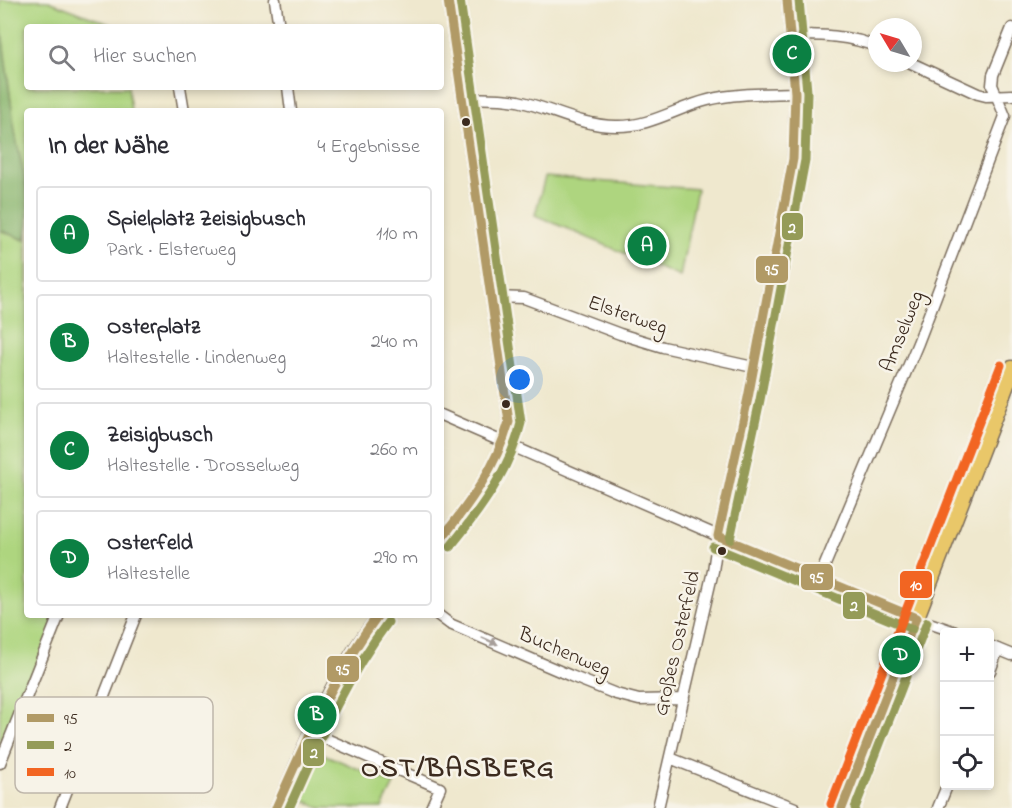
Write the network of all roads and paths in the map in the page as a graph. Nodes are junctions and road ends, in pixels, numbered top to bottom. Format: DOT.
graph roads {
  1 [pos="275,0"];
  2 [pos="448,0"];
  3 [pos="787,0"];
  4 [pos="279,24"];
  5 [pos="1012,28"];
  6 [pos="790,35"];
  7 [pos="868,43"];
  8 [pos="922,68"];
  9 [pos="180,90"];
  10 [pos="288,90"];
  11 [pos="795,93"];
  12 [pos="1012,94"];
  13 [pos="995,95"];
  14 [pos="463,99"];
  15 [pos="184,108"];
  16 [pos="291,108"];
  17 [pos="492,297"];
  18 [pos="753,366"];
  19 [pos="1012,369"];
  20 [pos="444,416"];
  21 [pos="504,442"];
  22 [pos="444,535"];
  23 [pos="718,536"];
  24 [pos="819,579"];
  25 [pos="58,618"];
  26 [pos="135,618"];
  27 [pos="376,618"];
  28 [pos="442,618"];
  29 [pos="916,618"];
  30 [pos="942,628"];
  31 [pos="994,648"];
  32 [pos="1012,655"];
  33 [pos="27,697"];
  34 [pos="104,697"];
  35 [pos="684,699"];
  36 [pos="15,726"];
  37 [pos="310,732"];
  38 [pos="670,758"];
  39 [pos="0,764"];
  40 [pos="945,790"];
  41 [pos="66,793"];
  42 [pos="60,808"];
  43 [pos="276,808"];
  44 [pos="431,808"];
  45 [pos="658,808"];
  46 [pos="795,808"];
  47 [pos="842,808"];
  48 [pos="938,808"];
  1 -- 4 [label="street"];
  2 -- 14 [label="street"];
  3 -- 6 [label="street, Großes Osterfeld"];
  5 -- 13 [label="street, Amselweg"];
  6 -- 7 [label="street"];
  6 -- 11 [label="street, Großes Osterfeld"];
  8 -- 13 [label="street"];
  9 -- 15 [label="street"];
  10 -- 16 [label="street"];
  11 -- 14 [label="street"];
  11 -- 18 [label="street, Großes Osterfeld"];
  12 -- 13 [label="street"];
  13 -- 24 [label="street, Amselweg"];
  14 -- 17 [label="street"];
  17 -- 18 [label="street, Elsterweg"];
  17 -- 21 [label="street"];
  18 -- 23 [label="street, Großes Osterfeld"];
  19 -- 29 [label="main road"];
  20 -- 21 [label="street"];
  21 -- 22 [label="street"];
  21 -- 23 [label="street"];
  23 -- 24 [label="street"];
  23 -- 35 [label="street, Großes Osterfeld"];
  24 -- 29 [label="street"];
  25 -- 33 [label="street"];
  26 -- 34 [label="street"];
  27 -- 37 [label="street"];
  28 -- 35 [label="street, Buchenweg, one-way"];
  29 -- 30 [label="street"];
  29 -- 47 [label="main road"];
  31 -- 32 [label="street"];
  35 -- 38 [label="street, Großes Osterfeld"];
  36 -- 39 [label="street"];
  37 -- 43 [label="street"];
  37 -- 44 [label="street"];
  38 -- 45 [label="street, Großes Osterfeld"];
  38 -- 46 [label="street"];
  40 -- 48 [label="street"];
  41 -- 42 [label="street"];
}
